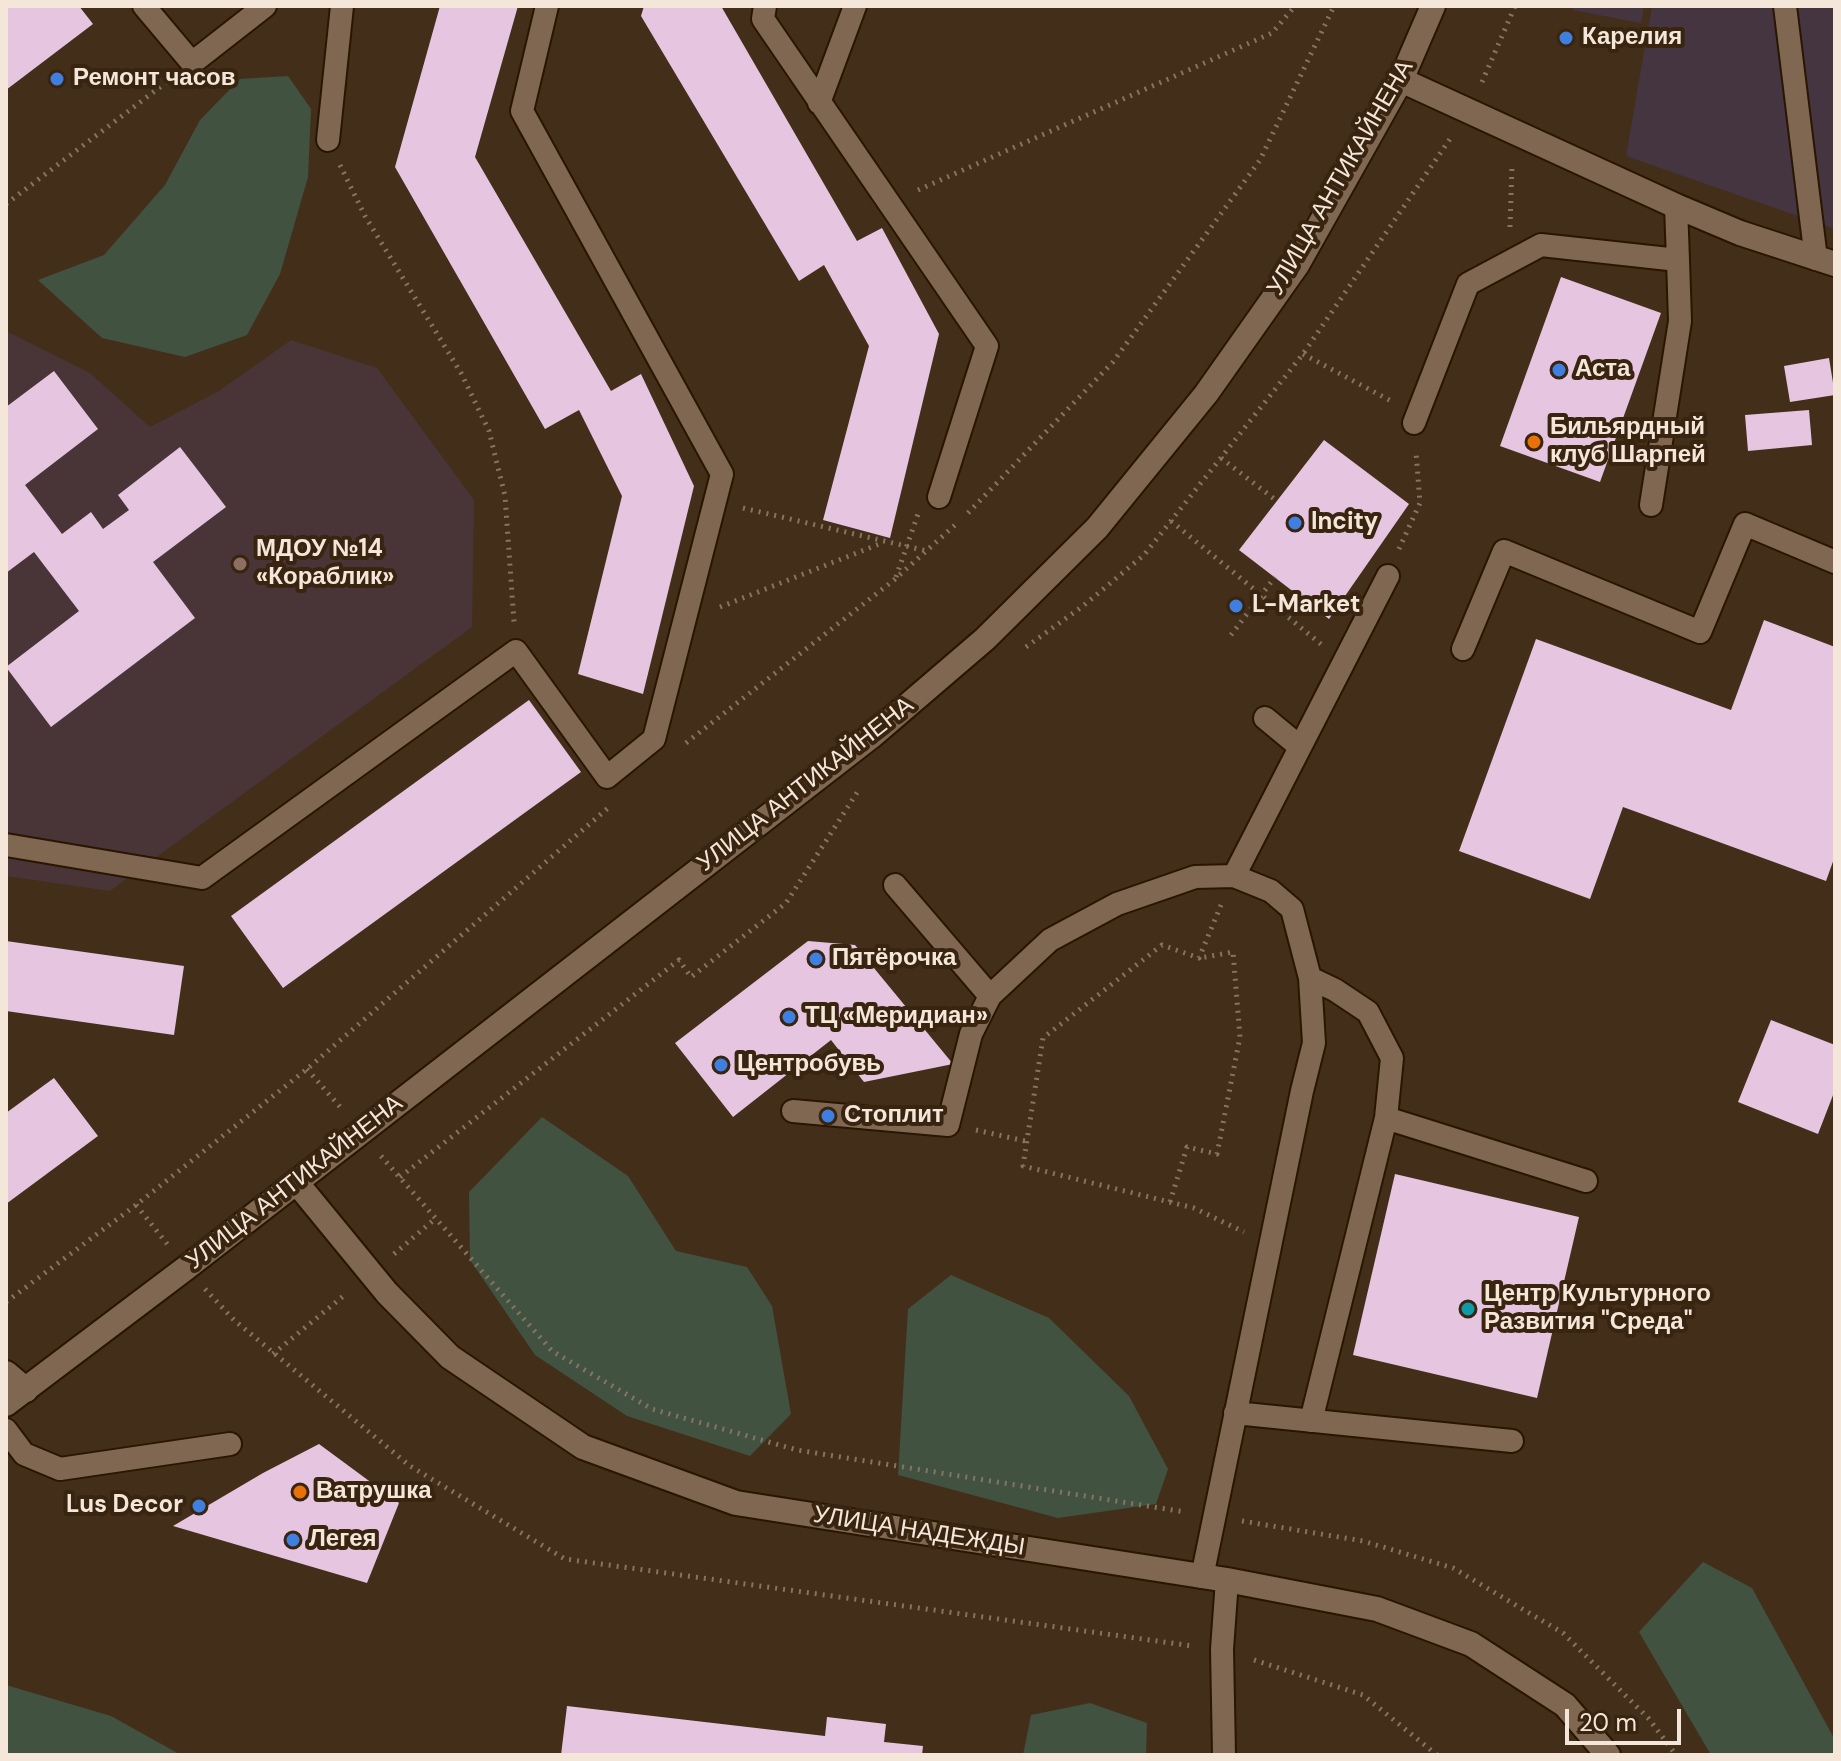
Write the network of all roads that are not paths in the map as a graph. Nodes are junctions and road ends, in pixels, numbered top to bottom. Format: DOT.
graph roads {
  1 [pos="144,6"];
  2 [pos="265,6"];
  3 [pos="342,6"];
  4 [pos="547,6"];
  5 [pos="765,6"];
  6 [pos="855,6"];
  7 [pos="1433,6"];
  8 [pos="1785,6"];
  9 [pos="1401,80"];
  10 [pos="819,103"];
  11 [pos="328,140"];
  12 [pos="1676,206"];
  13 [pos="1678,260"];
  14 [pos="1825,262"];
  15 [pos="1414,423"];
  16 [pos="939,497"];
  17 [pos="1651,505"];
  18 [pos="1835,562"];
  19 [pos="1388,576"];
  20 [pos="1463,649"];
  21 [pos="1265,718"];
  22 [pos="1300,747"];
  23 [pos="6,845"];
  24 [pos="1234,876"];
  25 [pos="895,885"];
  26 [pos="1310,978"];
  27 [pos="990,996"];
  28 [pos="793,1111"];
  29 [pos="1386,1118"];
  30 [pos="1586,1181"];
  31 [pos="296,1182"];
  32 [pos="6,1373"];
  33 [pos="16,1397"];
  34 [pos="1235,1413"];
  35 [pos="1311,1421"];
  36 [pos="6,1430"];
  37 [pos="1512,1441"];
  38 [pos="230,1444"];
  39 [pos="1202,1577"];
  40 [pos="1227,1580"];
  41 [pos="1224,1755"];
  42 [pos="1608,1755"];
  1 -- 2 [label="lane"];
  3 -- 11 [label="lane"];
  4 -- 23 [label="lane"];
  5 -- 10 [label="lane"];
  6 -- 10 [label="lane"];
  7 -- 9 [label="main road, УЛИЦА АНТИКАЙНЕНА"];
  8 -- 14 [label="lane"];
  9 -- 12 [label="main road"];
  9 -- 31 [label="main road, УЛИЦА АНТИКАЙНЕНА"];
  10 -- 16 [label="lane"];
  12 -- 13 [label="lane"];
  12 -- 14 [label="main road"];
  13 -- 15 [label="lane"];
  13 -- 17 [label="lane"];
  18 -- 20 [label="lane"];
  19 -- 22 [label="lane"];
  21 -- 22 [label="lane"];
  22 -- 24 [label="lane"];
  24 -- 26 [label="lane"];
  24 -- 27 [label="lane"];
  25 -- 27 [label="lane"];
  26 -- 29 [label="lane"];
  26 -- 34 [label="lane"];
  27 -- 28 [label="lane"];
  29 -- 30 [label="lane"];
  29 -- 35 [label="lane"];
  31 -- 33 [label="main road, УЛИЦА АНТИКАЙНЕНА"];
  31 -- 39 [label="main road, УЛИЦА НАДЕЖДЫ"];
  32 -- 33 [label="main road"];
  34 -- 35 [label="lane"];
  34 -- 39 [label="lane"];
  35 -- 37 [label="lane"];
  36 -- 38 [label="lane"];
  39 -- 40 [label="main road, УЛИЦА НАДЕЖДЫ"];
  40 -- 41 [label="lane"];
  40 -- 42 [label="main road, УЛИЦА НАДЕЖДЫ"];
}
